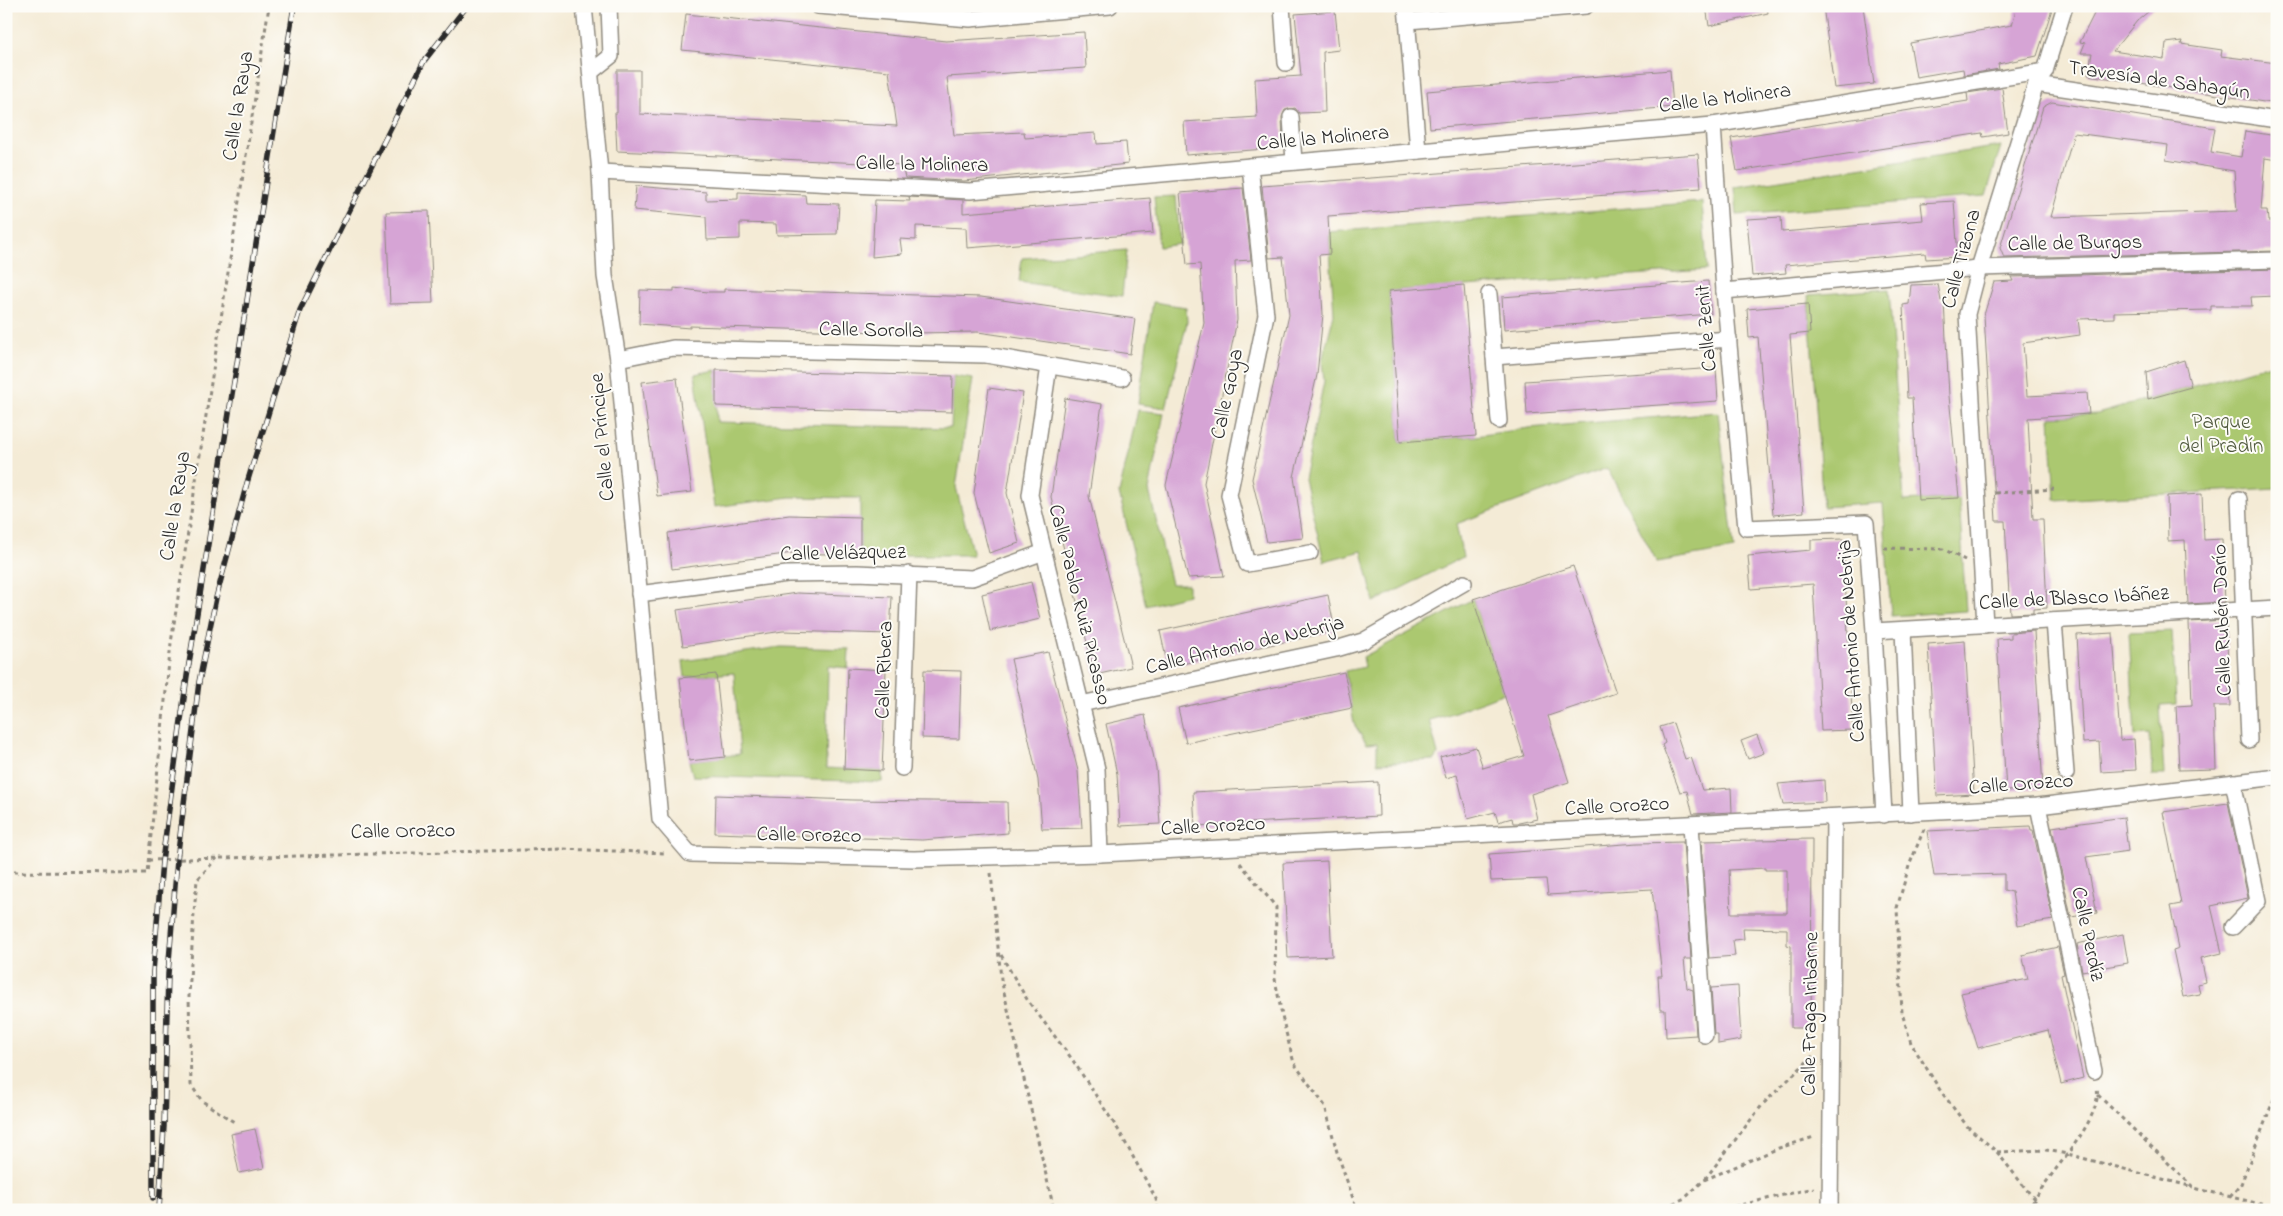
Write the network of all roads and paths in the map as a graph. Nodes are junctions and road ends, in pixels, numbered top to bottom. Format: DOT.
graph roads {
  1 [pos="269,6"];
  2 [pos="584,6"];
  3 [pos="609,6"];
  4 [pos="1110,6"];
  5 [pos="1282,6"];
  6 [pos="1586,6"];
  7 [pos="823,7"];
  8 [pos="2065,7"];
  9 [pos="1554,8"];
  10 [pos="971,13"];
  11 [pos="1407,14"];
  12 [pos="1286,63"];
  13 [pos="2045,71"];
  14 [pos="591,72"];
  15 [pos="2036,84"];
  16 [pos="1291,117"];
  17 [pos="2277,120"];
  18 [pos="1714,124"];
  19 [pos="1418,151"];
  20 [pos="1294,162"];
  21 [pos="1250,166"];
  22 [pos="600,172"];
  23 [pos="2277,260"];
  24 [pos="1979,268"];
  25 [pos="1724,291"];
  26 [pos="1489,294"];
  27 [pos="1729,339"];
  28 [pos="1494,357"];
  29 [pos="618,359"];
  30 [pos="1049,366"];
  31 [pos="1122,378"];
  32 [pos="1499,421"];
  33 [pos="2054,490"];
  34 [pos="1990,493"];
  35 [pos="2239,498"];
  36 [pos="1746,528"];
  37 [pos="1881,548"];
  38 [pos="1044,552"];
  39 [pos="1310,553"];
  40 [pos="1969,562"];
  41 [pos="909,574"];
  42 [pos="1464,583"];
  43 [pos="639,594"];
  44 [pos="2277,608"];
  45 [pos="2245,612"];
  46 [pos="2054,621"];
  47 [pos="1986,625"];
  48 [pos="1903,630"];
  49 [pos="1874,631"];
  50 [pos="1081,704"];
  51 [pos="2249,740"];
  52 [pos="902,768"];
  53 [pos="2066,773"];
  54 [pos="2277,777"];
  55 [pos="2233,782"];
  56 [pos="2038,806"];
  57 [pos="1911,813"];
  58 [pos="1884,815"];
  59 [pos="1834,818"];
  60 [pos="1690,825"];
  61 [pos="1924,828"];
  62 [pos="690,854"];
  63 [pos="1100,854"];
  64 [pos="217,857"];
  65 [pos="990,857"];
  66 [pos="148,860"];
  67 [pos="1238,861"];
  68 [pos="6,872"];
  69 [pos="2233,927"];
  70 [pos="999,953"];
  71 [pos="1706,1036"];
  72 [pos="1815,1054"];
  73 [pos="2094,1071"];
  74 [pos="2277,1091"];
  75 [pos="2098,1095"];
  76 [pos="234,1122"];
  77 [pos="1815,1137"];
  78 [pos="1997,1152"];
  79 [pos="2067,1154"];
  80 [pos="1704,1180"];
  81 [pos="1815,1188"];
  82 [pos="2194,1188"];
  83 [pos="2230,1197"];
  84 [pos="2034,1199"];
  85 [pos="2277,1208"];
  86 [pos="1054,1210"];
  87 [pos="1158,1210"];
  88 [pos="1357,1210"];
  89 [pos="1658,1210"];
  90 [pos="1720,1210"];
  91 [pos="1830,1210"];
  92 [pos="2029,1210"];
  93 [pos="2039,1210"];
  1 -- 66 [label="path, Calle la Raya"];
  2 -- 14 [label="street, Calle el Príncipe"];
  3 -- 14 [label="street"];
  4 -- 10 [label="street"];
  5 -- 12 [label="street"];
  6 -- 9 [label="street"];
  7 -- 10 [label="street"];
  8 -- 13 [label="street, Calle Tizona"];
  9 -- 11 [label="street"];
  11 -- 19 [label="street"];
  13 -- 15 [label="street, Calle Tizona"];
  13 -- 18 [label="street, Calle la Molinera"];
  14 -- 22 [label="street, Calle el Príncipe"];
  15 -- 17 [label="street, Travesía de Sahagún"];
  15 -- 24 [label="street, Calle Tizona"];
  16 -- 20 [label="street"];
  18 -- 19 [label="street, Calle la Molinera"];
  18 -- 25 [label="street, Calle Zenit"];
  19 -- 20 [label="street, Calle la Molinera"];
  20 -- 21 [label="street, Calle la Molinera"];
  21 -- 22 [label="street, Calle la Molinera"];
  21 -- 39 [label="street, Calle Goya"];
  22 -- 29 [label="street, Calle el Príncipe"];
  23 -- 24 [label="street, Calle de Burgos"];
  24 -- 25 [label="street, Calle de Burgos"];
  24 -- 47 [label="street, Calle Tizona"];
  25 -- 27 [label="street, Calle Zenit"];
  26 -- 28 [label="street"];
  27 -- 28 [label="street"];
  27 -- 36 [label="street, Calle Zenit"];
  28 -- 32 [label="street"];
  29 -- 30 [label="street, Calle Sorolla"];
  29 -- 43 [label="street, Calle el Príncipe"];
  30 -- 31 [label="street, Calle Sorolla"];
  30 -- 38 [label="street, Calle Pablo Ruiz Picasso"];
  33 -- 34 [label="path"];
  35 -- 45 [label="street, Calle Rubén Darío"];
  36 -- 49 [label="street, Calle Antonio de Nebrija"];
  37 -- 40 [label="path"];
  38 -- 41 [label="street, Calle Velázquez"];
  38 -- 50 [label="street, Calle Pablo Ruiz Picasso"];
  41 -- 43 [label="street, Calle Velázquez"];
  41 -- 52 [label="street, Calle Ribera"];
  42 -- 50 [label="street, Calle Antonio de Nebrija"];
  43 -- 62 [label="street, Calle el Príncipe"];
  44 -- 45 [label="street, Calle de Blasco Ibáñez"];
  45 -- 46 [label="street, Calle de Blasco Ibáñez"];
  45 -- 51 [label="street, Calle Rubén Darío"];
  46 -- 47 [label="street, Calle de Blasco Ibáñez"];
  46 -- 53 [label="street"];
  47 -- 48 [label="street, Calle de Blasco Ibáñez"];
  48 -- 49 [label="street, Calle de Blasco Ibáñez"];
  48 -- 57 [label="street"];
  49 -- 58 [label="street, Calle Antonio de Nebrija"];
  50 -- 63 [label="street, Calle Pablo Ruiz Picasso"];
  54 -- 55 [label="street, Calle Orozco"];
  55 -- 56 [label="street, Calle Orozco"];
  55 -- 69 [label="street"];
  56 -- 57 [label="street, Calle Orozco"];
  56 -- 73 [label="street, Calle Perdíz"];
  57 -- 58 [label="street, Calle Orozco"];
  58 -- 59 [label="street, Calle Orozco"];
  59 -- 60 [label="street, Calle Orozco"];
  59 -- 91 [label="street, Calle Fraga Iribarne"];
  60 -- 63 [label="street, Calle Orozco"];
  60 -- 71 [label="street"];
  61 -- 78 [label="path"];
  62 -- 64 [label="path, Calle Orozco"];
  62 -- 65 [label="street, Calle Orozco"];
  63 -- 65 [label="street, Calle Orozco"];
  64 -- 66 [label="path, Calle Orozco"];
  64 -- 76 [label="path"];
  65 -- 70 [label="path"];
  66 -- 68 [label="path"];
  67 -- 88 [label="path"];
  70 -- 86 [label="path"];
  70 -- 87 [label="path"];
  72 -- 80 [label="path"];
  73 -- 75 [label="path"];
  74 -- 83 [label="path"];
  75 -- 79 [label="path"];
  75 -- 82 [label="path"];
  77 -- 80 [label="path"];
  78 -- 79 [label="path"];
  78 -- 84 [label="path"];
  79 -- 82 [label="path"];
  79 -- 84 [label="path"];
  80 -- 89 [label="path"];
  81 -- 90 [label="path"];
  82 -- 83 [label="path"];
  83 -- 85 [label="path"];
  84 -- 92 [label="path"];
  84 -- 93 [label="path"];
}
